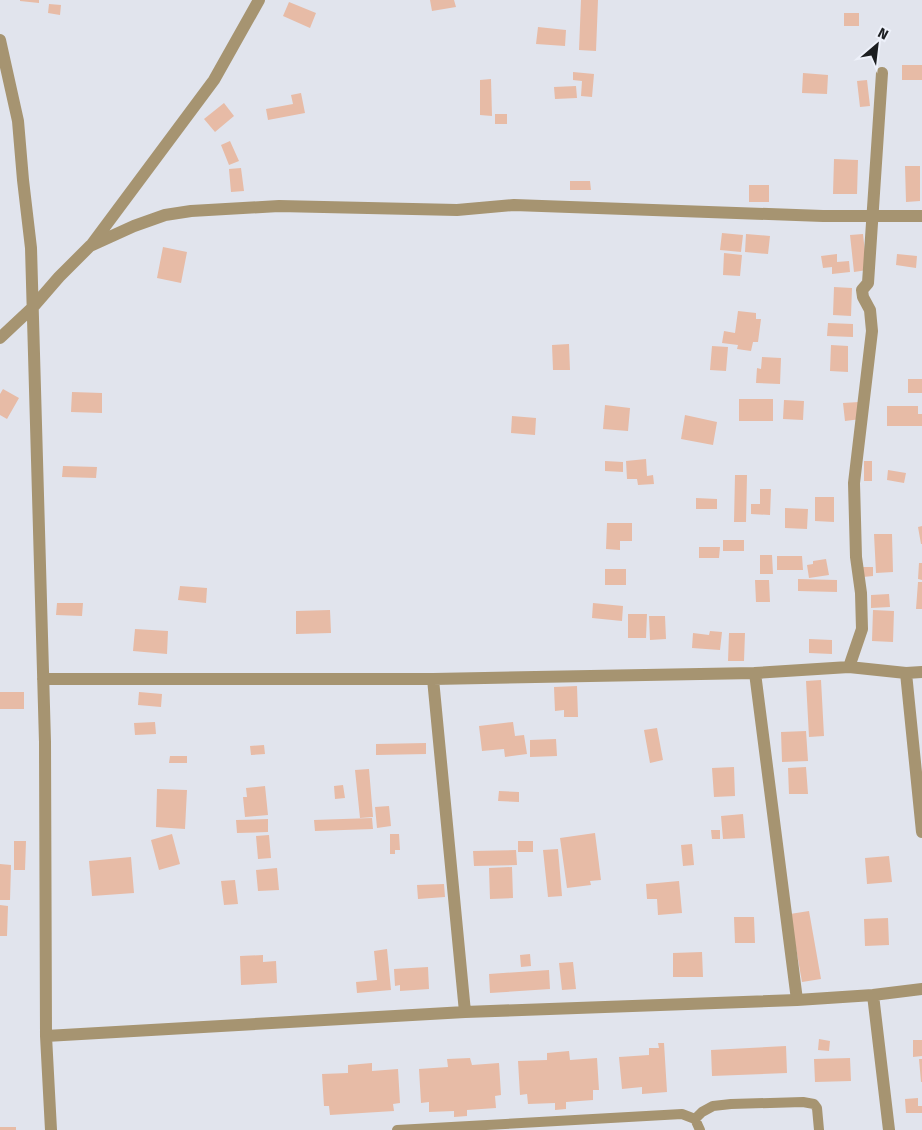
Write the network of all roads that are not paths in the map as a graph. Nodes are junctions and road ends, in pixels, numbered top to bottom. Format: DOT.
graph roads {
  1 [pos="259,0"];
  2 [pos="0,40"];
  3 [pos="882,73"];
  4 [pos="872,216"];
  5 [pos="922,216"];
  6 [pos="90,246"];
  7 [pos="33,307"];
  8 [pos="0,338"];
  9 [pos="849,667"];
  10 [pos="922,672"];
  11 [pos="755,673"];
  12 [pos="906,673"];
  13 [pos="43,679"];
  14 [pos="433,679"];
  15 [pos="922,832"];
  16 [pos="922,989"];
  17 [pos="873,995"];
  18 [pos="797,1000"];
  19 [pos="465,1012"];
  20 [pos="46,1036"];
  21 [pos="695,1119"];
  22 [pos="51,1130"];
  23 [pos="397,1130"];
  24 [pos="700,1130"];
  25 [pos="819,1130"];
  26 [pos="889,1130"];
  1 -- 6 [label="street"];
  2 -- 7 [label="street"];
  3 -- 4 [label="street"];
  4 -- 5 [label="street"];
  4 -- 6 [label="street"];
  4 -- 9 [label="street"];
  6 -- 7 [label="street"];
  7 -- 8 [label="street"];
  7 -- 13 [label="street"];
  9 -- 11 [label="street"];
  9 -- 12 [label="street"];
  10 -- 12 [label="street"];
  11 -- 14 [label="street"];
  11 -- 18 [label="street"];
  12 -- 15 [label="street"];
  13 -- 14 [label="street"];
  13 -- 20 [label="street"];
  14 -- 19 [label="street"];
  16 -- 17 [label="street"];
  17 -- 18 [label="street"];
  17 -- 26 [label="street"];
  18 -- 19 [label="street"];
  19 -- 20 [label="street"];
  20 -- 22 [label="street"];
  21 -- 23 [label="lane"];
  21 -- 24 [label="lane"];
  21 -- 25 [label="lane"];
}
